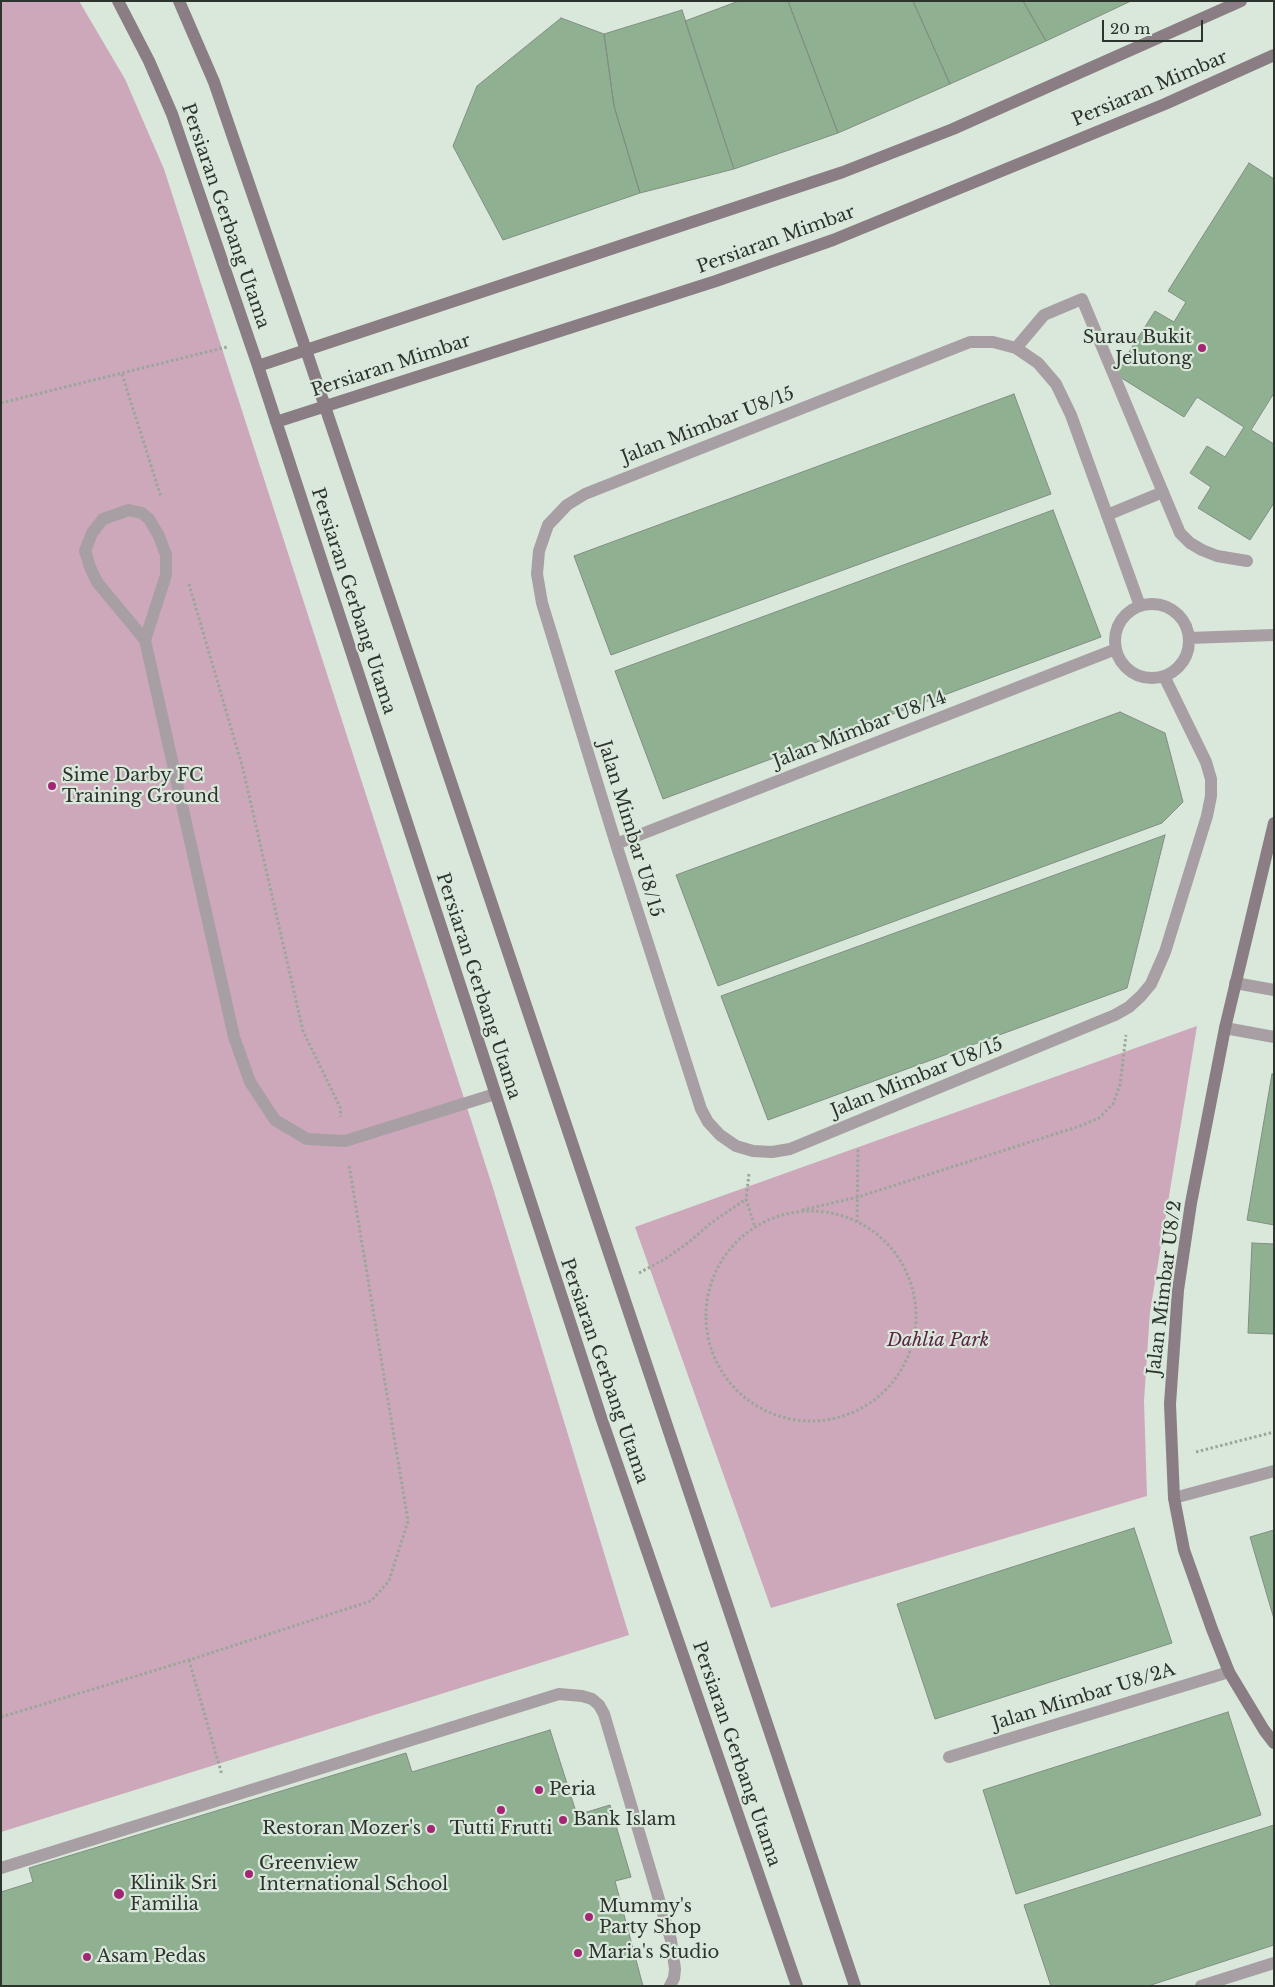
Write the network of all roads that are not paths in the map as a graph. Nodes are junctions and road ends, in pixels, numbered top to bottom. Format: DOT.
graph roads {
  1 [pos="118,1"];
  2 [pos="178,1"];
  3 [pos="1241,1"];
  4 [pos="1274,55"];
  5 [pos="1016,348"];
  6 [pos="306,350"];
  7 [pos="258,366"];
  8 [pos="324,406"];
  9 [pos="276,422"];
  10 [pos="1163,492"];
  11 [pos="1107,515"];
  12 [pos="1247,561"];
  13 [pos="1140,606"];
  14 [pos="1274,635"];
  15 [pos="1189,638"];
  16 [pos="145,640"];
  17 [pos="1116,649"];
  18 [pos="1164,676"];
  19 [pos="1274,823"];
  20 [pos="616,844"];
  21 [pos="1235,983"];
  22 [pos="1274,990"];
  23 [pos="1225,1028"];
  24 [pos="1274,1037"];
  25 [pos="495,1094"];
  26 [pos="1274,1470"];
  27 [pos="1174,1498"];
  28 [pos="1229,1672"];
  29 [pos="1274,1743"];
  30 [pos="949,1757"];
  31 [pos="1,1868"];
  32 [pos="1274,1963"];
  33 [pos="670,1986"];
  34 [pos="797,1986"];
  35 [pos="855,1986"];
  36 [pos="1202,1986"];
  1 -- 7 [label="main road, Persiaran Gerbang Utama"];
  2 -- 6 [label="main road, Persiaran Gerbang Utama"];
  3 -- 6 [label="main road"];
  4 -- 8 [label="main road, Persiaran Mimbar"];
  5 -- 10 [label="street"];
  5 -- 11 [label="street, Jalan Mimbar U8/15"];
  5 -- 20 [label="street, Jalan Mimbar U8/15"];
  6 -- 7 [label="main road"];
  6 -- 8 [label="main road, Persiaran Gerbang Utama"];
  7 -- 9 [label="main road, Persiaran Gerbang Utama"];
  8 -- 9 [label="main road, Persiaran Mimbar"];
  8 -- 35 [label="main road, Persiaran Gerbang Utama"];
  9 -- 25 [label="main road, Persiaran Gerbang Utama"];
  10 -- 11 [label="street"];
  10 -- 12 [label="street"];
  11 -- 13 [label="street, Jalan Mimbar U8/15"];
  13 -- 15 [label="street"];
  13 -- 17 [label="street"];
  14 -- 15 [label="street"];
  15 -- 18 [label="street"];
  16 -- 16 [label="street"];
  16 -- 25 [label="street"];
  17 -- 18 [label="street"];
  17 -- 20 [label="street, Jalan Mimbar U8/14"];
  18 -- 20 [label="street, Jalan Mimbar U8/15"];
  19 -- 21 [label="main road, Jalan Mimbar U8/2"];
  21 -- 22 [label="street"];
  21 -- 23 [label="main road, Jalan Mimbar U8/2"];
  23 -- 24 [label="street"];
  23 -- 27 [label="main road, Jalan Mimbar U8/2"];
  25 -- 34 [label="main road, Persiaran Gerbang Utama"];
  26 -- 27 [label="street"];
  27 -- 28 [label="main road, Jalan Mimbar U8/2"];
  28 -- 29 [label="main road, Jalan Mimbar U8/2"];
  28 -- 30 [label="street, Jalan Mimbar U8/2A"];
  31 -- 33 [label="street"];
  32 -- 36 [label="street"];
}
